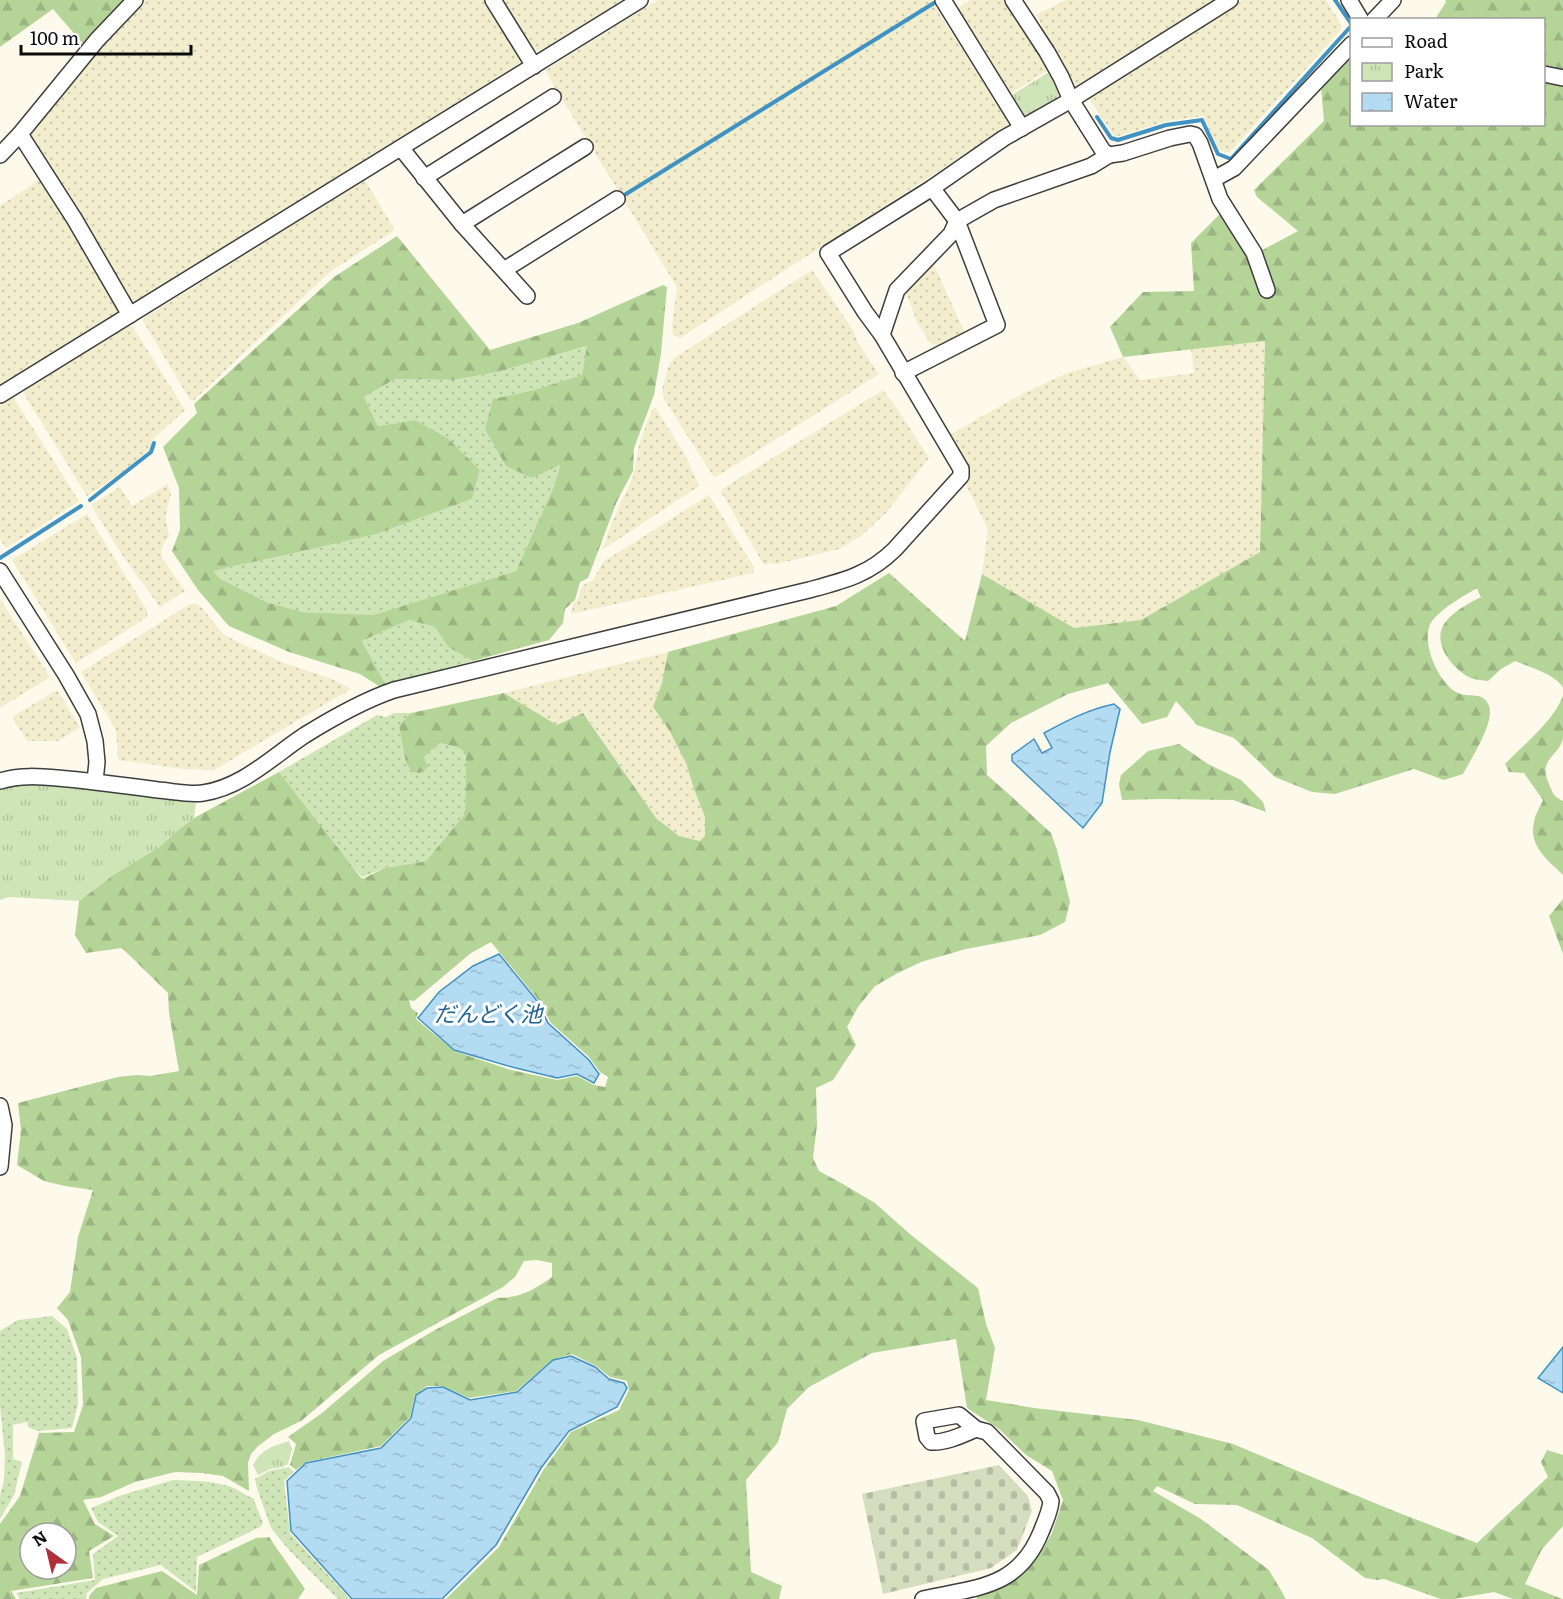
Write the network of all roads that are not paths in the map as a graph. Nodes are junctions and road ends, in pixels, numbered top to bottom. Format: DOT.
graph roads {
  1 [pos="135,0"];
  2 [pos="493,0"];
  3 [pos="640,0"];
  4 [pos="1013,0"];
  5 [pos="1230,0"];
  6 [pos="1349,0"];
  7 [pos="1393,0"];
  8 [pos="950,3"];
  9 [pos="1360,18"];
  10 [pos="1376,18"];
  11 [pos="1350,46"];
  12 [pos="534,66"];
  13 [pos="1545,74"];
  14 [pos="1563,78"];
  15 [pos="553,97"];
  16 [pos="1071,100"];
  17 [pos="1022,128"];
  18 [pos="20,134"];
  19 [pos="585,147"];
  20 [pos="401,148"];
  21 [pos="0,155"];
  22 [pos="1109,155"];
  23 [pos="424,178"];
  24 [pos="1214,179"];
  25 [pos="932,188"];
  26 [pos="617,199"];
  27 [pos="957,221"];
  28 [pos="462,224"];
  29 [pos="504,270"];
  30 [pos="1267,291"];
  31 [pos="527,296"];
  32 [pos="130,315"];
  33 [pos="882,335"];
  34 [pos="903,373"];
  35 [pos="0,395"];
  36 [pos="0,571"];
  37 [pos="0,781"];
  38 [pos="95,781"];
  39 [pos="0,1106"];
  40 [pos="0,1167"];
  41 [pos="976,1429"];
  42 [pos="923,1599"];
  1 -- 18 [label="street"];
  2 -- 12 [label="street"];
  3 -- 12 [label="street"];
  4 -- 16 [label="street"];
  5 -- 16 [label="street"];
  6 -- 9 [label="street"];
  7 -- 10 [label="street"];
  8 -- 17 [label="street"];
  11 -- 24 [label="street"];
  12 -- 20 [label="street"];
  13 -- 14 [label="street"];
  15 -- 23 [label="street"];
  16 -- 17 [label="street"];
  16 -- 22 [label="street"];
  17 -- 25 [label="street"];
  18 -- 21 [label="street"];
  18 -- 32 [label="street"];
  19 -- 28 [label="street"];
  20 -- 23 [label="street"];
  20 -- 32 [label="street"];
  22 -- 24 [label="street"];
  22 -- 27 [label="street"];
  23 -- 28 [label="street"];
  24 -- 30 [label="street"];
  25 -- 27 [label="street"];
  25 -- 33 [label="street"];
  26 -- 29 [label="street"];
  27 -- 33 [label="street"];
  27 -- 34 [label="street"];
  28 -- 29 [label="street"];
  29 -- 31 [label="street"];
  32 -- 35 [label="street"];
  33 -- 34 [label="street"];
  34 -- 38 [label="street"];
  36 -- 38 [label="street"];
  37 -- 38 [label="street"];
  39 -- 40 [label="street"];
  41 -- 42 [label="street"];
}
